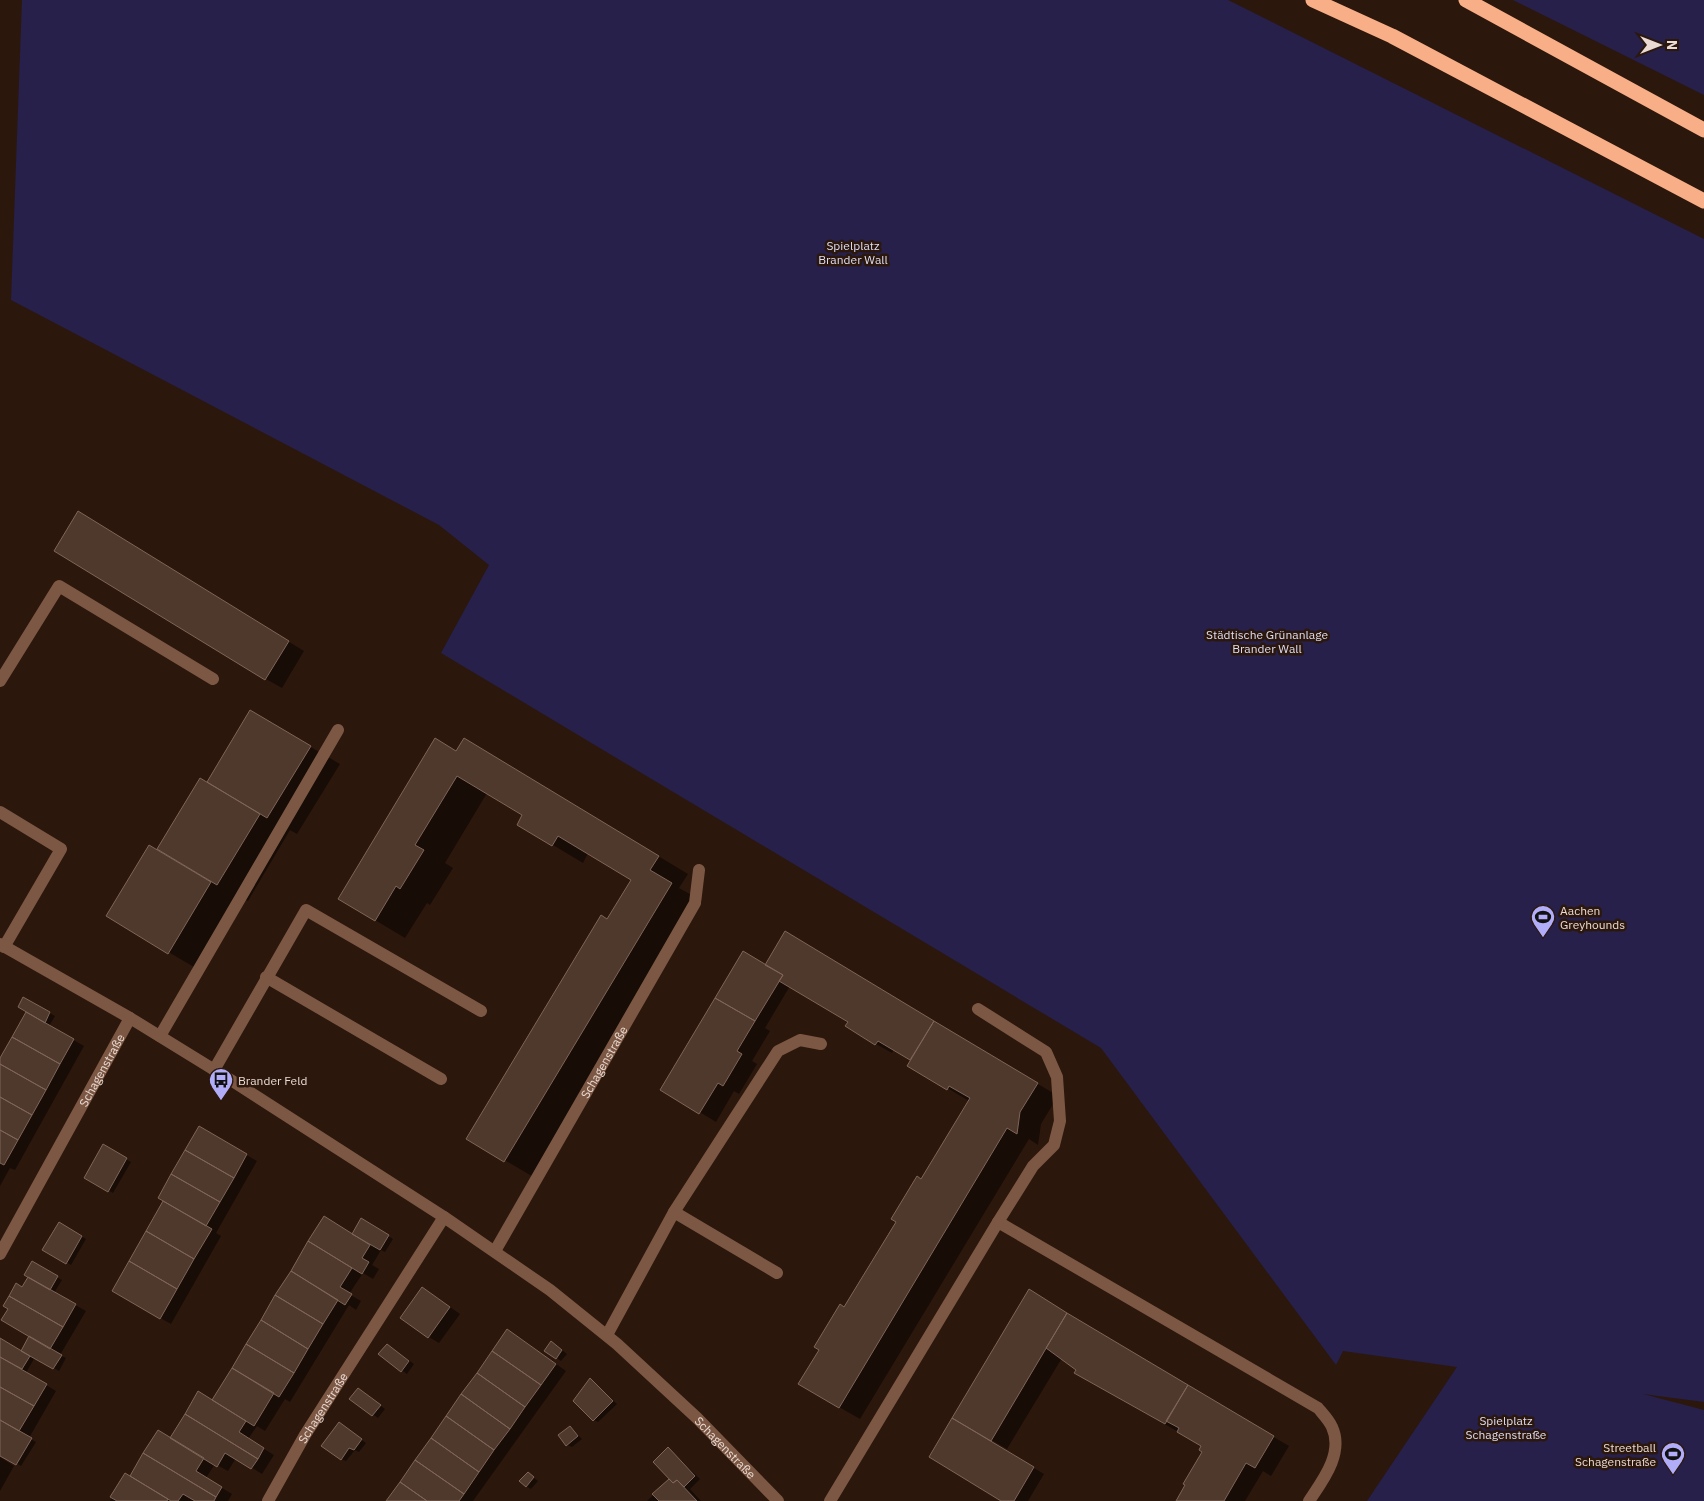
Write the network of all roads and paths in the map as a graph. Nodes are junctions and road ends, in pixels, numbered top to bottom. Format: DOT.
graph roads {
  1 [pos="1313,0"];
  2 [pos="1466,0"];
  3 [pos="1704,130"];
  4 [pos="1704,200"];
  5 [pos="213,679"];
  6 [pos="0,681"];
  7 [pos="338,730"];
  8 [pos="0,812"];
  9 [pos="699,870"];
  10 [pos="2,945"];
  11 [pos="266,977"];
  12 [pos="978,1009"];
  13 [pos="481,1011"];
  14 [pos="130,1018"];
  15 [pos="160,1036"];
  16 [pos="822,1044"];
  17 [pos="214,1070"];
  18 [pos="441,1079"];
  19 [pos="674,1212"];
  20 [pos="444,1217"];
  21 [pos="998,1222"];
  22 [pos="496,1251"];
  23 [pos="0,1254"];
  24 [pos="777,1273"];
  25 [pos="607,1335"];
  26 [pos="771,1498"];
  27 [pos="268,1501"];
  28 [pos="830,1501"];
  29 [pos="1309,1501"];
  1 -- 4 [label="highway"];
  2 -- 3 [label="highway"];
  5 -- 6 [label="street"];
  7 -- 15 [label="street"];
  8 -- 10 [label="street"];
  9 -- 22 [label="street, Schagenstraße"];
  10 -- 14 [label="street, Schagenstraße"];
  11 -- 13 [label="street"];
  11 -- 17 [label="street"];
  11 -- 18 [label="street"];
  12 -- 21 [label="street"];
  14 -- 15 [label="street, Schagenstraße"];
  14 -- 23 [label="street, Schagenstraße"];
  15 -- 17 [label="street, Schagenstraße"];
  16 -- 19 [label="street"];
  17 -- 20 [label="street, Schagenstraße"];
  19 -- 24 [label="street"];
  19 -- 25 [label="street"];
  20 -- 22 [label="street, Schagenstraße"];
  20 -- 27 [label="street, Schagenstraße"];
  21 -- 28 [label="street"];
  21 -- 29 [label="street"];
  22 -- 25 [label="street, Schagenstraße"];
  25 -- 26 [label="street, Schagenstraße"];
}
